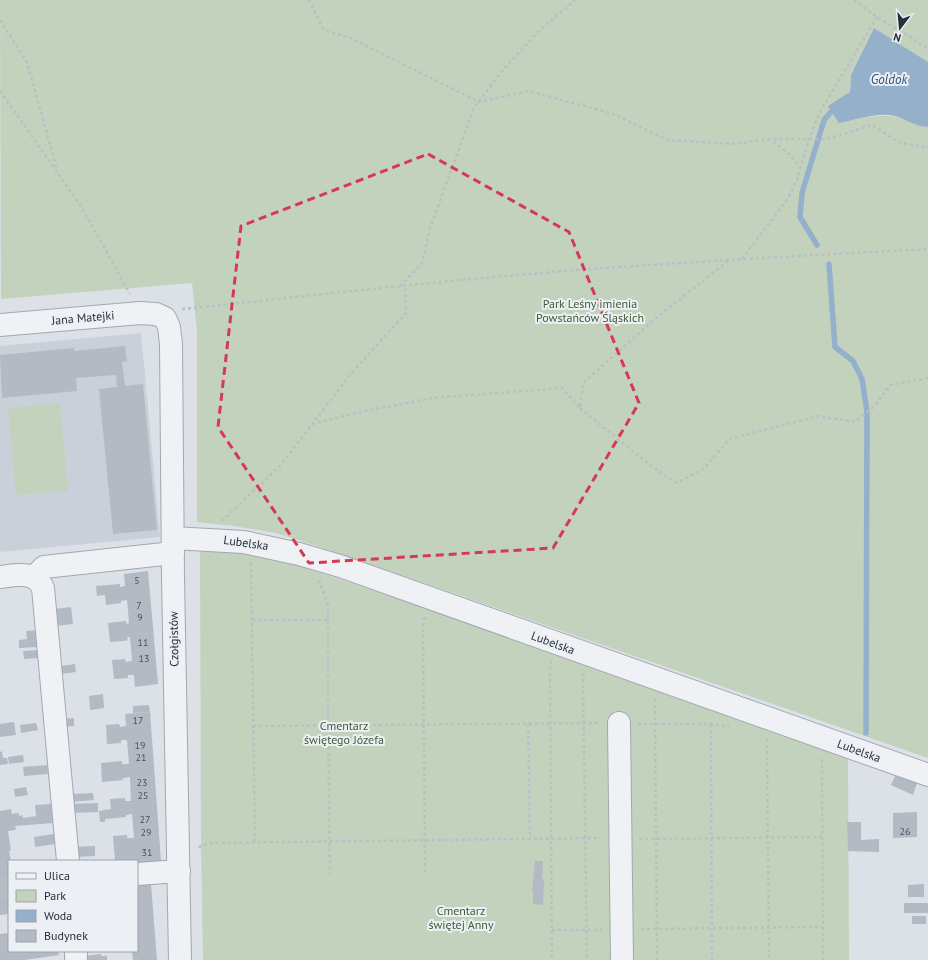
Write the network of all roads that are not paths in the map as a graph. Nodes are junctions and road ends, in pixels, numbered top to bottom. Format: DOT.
graph roads {
  1 [pos="165,318"];
  2 [pos="0,324"];
  3 [pos="173,546"];
  4 [pos="0,577"];
  5 [pos="34,577"];
  6 [pos="619,723"];
  7 [pos="928,775"];
  8 [pos="68,860"];
  9 [pos="179,871"];
  10 [pos="138,874"];
  11 [pos="180,960"];
  12 [pos="622,960"];
  1 -- 2 [label="street, Jana Matejki"];
  1 -- 3 [label="street, Czołgistów"];
  3 -- 5 [label="street, Lubelska"];
  3 -- 7 [label="street, Lubelska"];
  3 -- 9 [label="street, Czołgistów"];
  4 -- 5 [label="street"];
  5 -- 8 [label="street"];
  6 -- 12 [label="street"];
  9 -- 10 [label="street"];
  9 -- 11 [label="street, Czołgistów"];
}
